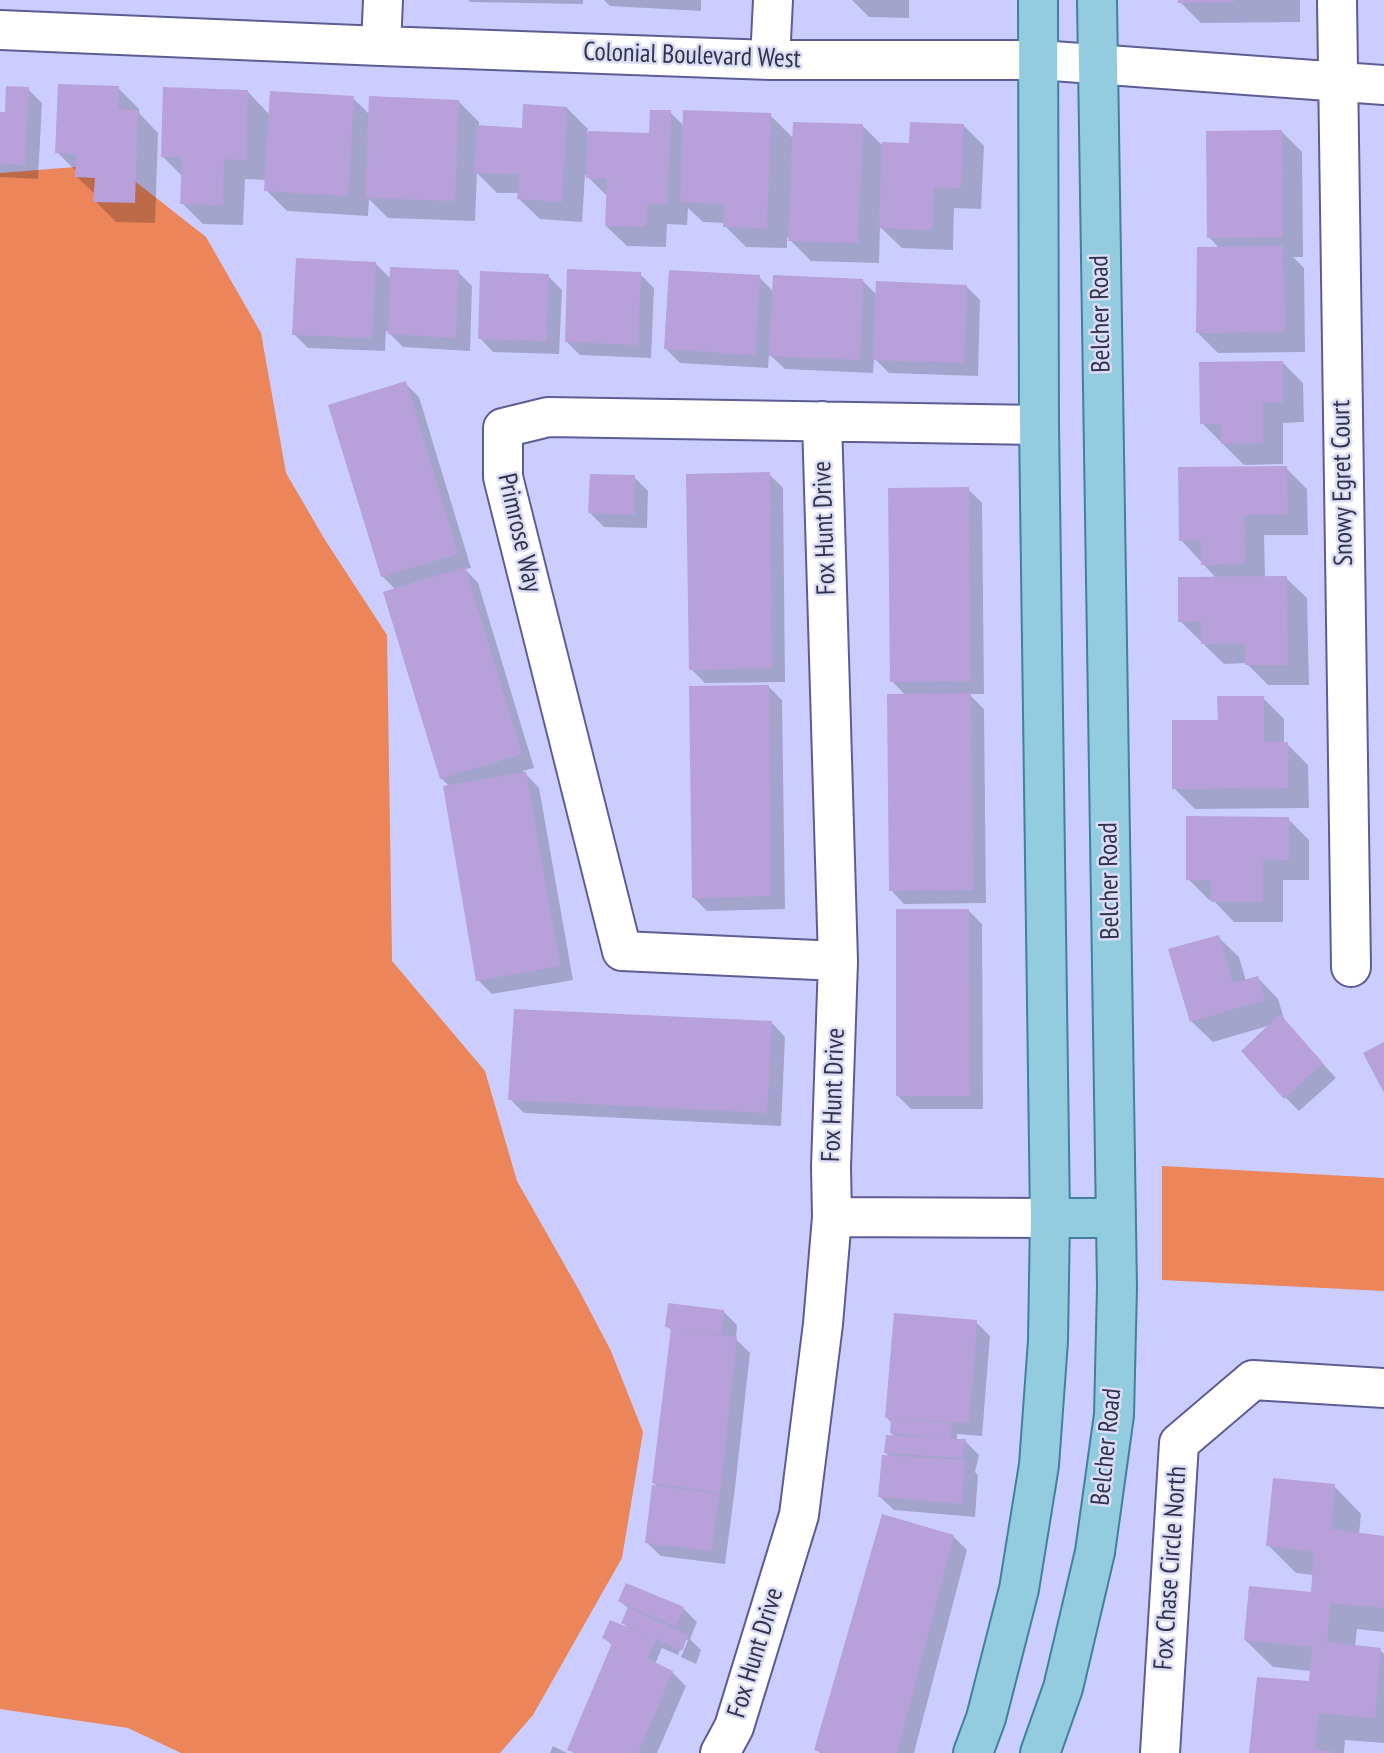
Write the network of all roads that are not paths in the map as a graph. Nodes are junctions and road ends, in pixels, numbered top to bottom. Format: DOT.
graph roads {
  1 [pos="383,0"];
  2 [pos="773,0"];
  3 [pos="1038,0"];
  4 [pos="1097,0"];
  5 [pos="1337,0"];
  6 [pos="4,20"];
  7 [pos="381,46"];
  8 [pos="771,60"];
  9 [pos="1039,60"];
  10 [pos="1098,64"];
  11 [pos="1337,81"];
  12 [pos="1384,85"];
  13 [pos="822,421"];
  14 [pos="1039,425"];
  15 [pos="838,961"];
  16 [pos="1350,967"];
  17 [pos="832,1217"];
  18 [pos="1050,1218"];
  19 [pos="1116,1218"];
  20 [pos="1384,1388"];
  21 [pos="720,1753"];
  22 [pos="973,1753"];
  23 [pos="1040,1753"];
  24 [pos="1160,1753"];
  1 -- 7 [label="street"];
  2 -- 8 [label="street"];
  3 -- 9 [label="main road"];
  4 -- 10 [label="main road, Belcher Road"];
  5 -- 11 [label="street, Snowy Egret Court"];
  6 -- 7 [label="street, Colonial Boulevard West"];
  7 -- 8 [label="street, Colonial Boulevard West"];
  8 -- 9 [label="street, Colonial Boulevard West"];
  9 -- 10 [label="street, Colonial Boulevard West"];
  9 -- 14 [label="main road"];
  10 -- 11 [label="street, Colonial Boulevard West"];
  10 -- 19 [label="main road, Belcher Road"];
  11 -- 12 [label="street, Colonial Boulevard West"];
  11 -- 16 [label="street, Snowy Egret Court"];
  13 -- 14 [label="street, Primrose Way"];
  13 -- 15 [label="street, Fox Hunt Drive"];
  13 -- 15 [label="street, Primrose Way"];
  14 -- 18 [label="main road"];
  15 -- 17 [label="street, Fox Hunt Drive"];
  17 -- 18 [label="street"];
  17 -- 21 [label="street, Fox Hunt Drive"];
  18 -- 19 [label="main road"];
  18 -- 22 [label="main road"];
  19 -- 23 [label="main road, Belcher Road"];
  20 -- 24 [label="street, Fox Chase Circle North"];
}
